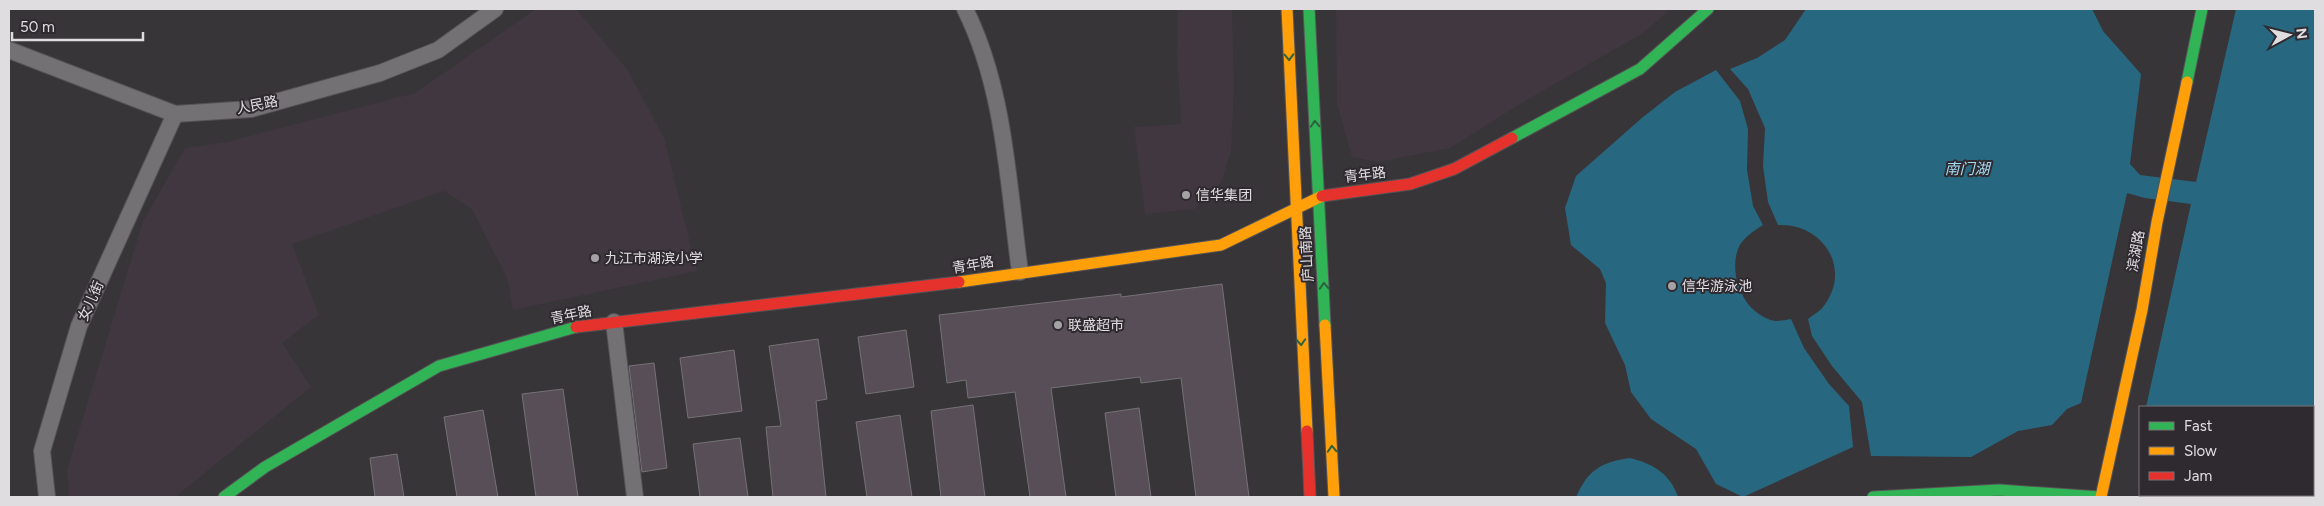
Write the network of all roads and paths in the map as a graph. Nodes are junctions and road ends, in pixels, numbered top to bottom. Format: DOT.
graph roads {
  1 [pos="495,9"];
  2 [pos="965,9"];
  3 [pos="1286,9"];
  4 [pos="1309,9"];
  5 [pos="1708,9"];
  6 [pos="2202,9"];
  7 [pos="9,50"];
  8 [pos="175,114"];
  9 [pos="1319,196"];
  10 [pos="1295,208"];
  11 [pos="1020,272"];
  12 [pos="614,322"];
  13 [pos="47,497"];
  14 [pos="224,497"];
  15 [pos="635,497"];
  16 [pos="1310,497"];
  17 [pos="1334,497"];
  18 [pos="1873,497"];
  19 [pos="2100,497"];
  1 -- 8 [label="street, 人民路"];
  2 -- 11 [label="street"];
  3 -- 10 [label="main road, 庐山南路, one-way"];
  9 -- 4 [label="main road, 庐山南路, one-way"];
  5 -- 9 [label="main road, 青年路"];
  6 -- 19 [label="main road, 滨湖路"];
  7 -- 8 [label="street, 人民路"];
  8 -- 13 [label="street, 女儿街"];
  9 -- 10 [label="main road, 青年路"];
  17 -- 9 [label="main road, 庐山南路, one-way"];
  10 -- 11 [label="main road, 青年路"];
  10 -- 16 [label="main road, 庐山南路, one-way"];
  11 -- 12 [label="main road, 青年路"];
  12 -- 14 [label="main road, 青年路"];
  12 -- 15 [label="street"];
  18 -- 19 [label="main road"];
}
